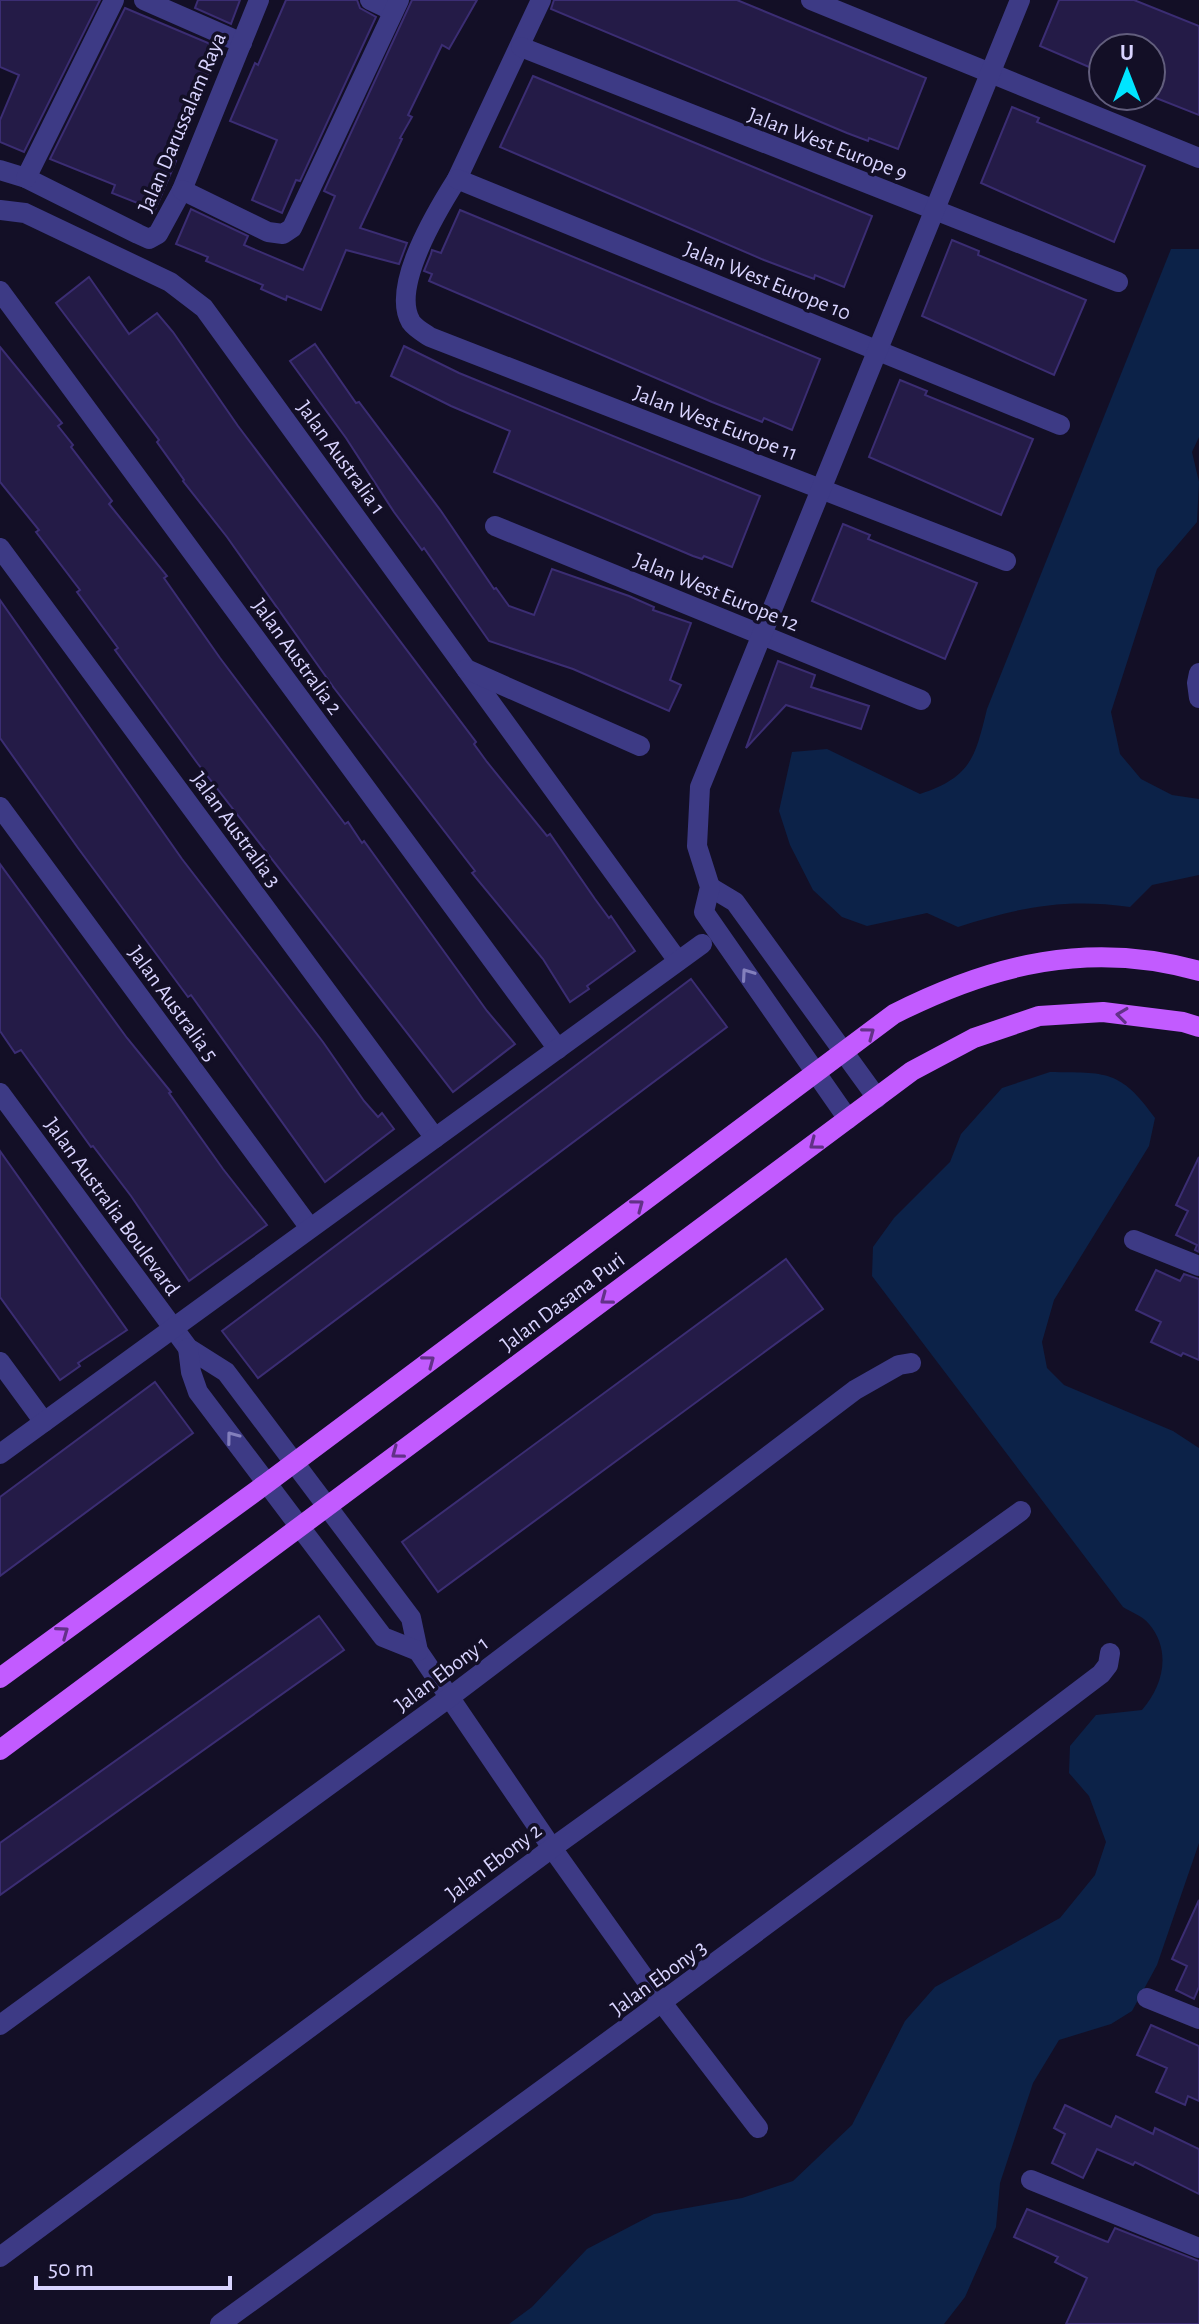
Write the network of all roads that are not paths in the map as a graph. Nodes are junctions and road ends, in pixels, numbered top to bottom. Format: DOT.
graph roads {
  1 [pos="114,0"];
  2 [pos="144,0"];
  3 [pos="259,0"];
  4 [pos="370,0"];
  5 [pos="541,0"];
  6 [pos="811,0"];
  7 [pos="1020,0"];
  8 [pos="396,6"];
  9 [pos="242,43"];
  10 [pos="521,47"];
  11 [pos="991,73"];
  12 [pos="1199,158"];
  13 [pos="0,170"];
  14 [pos="26,178"];
  15 [pos="457,179"];
  16 [pos="182,190"];
  17 [pos="0,210"];
  18 [pos="935,210"];
  19 [pos="1118,282"];
  20 [pos="0,291"];
  21 [pos="878,351"];
  22 [pos="1060,425"];
  23 [pos="822,490"];
  24 [pos="495,526"];
  25 [pos="0,548"];
  26 [pos="1006,561"];
  27 [pos="764,635"];
  28 [pos="466,669"];
  29 [pos="1199,673"];
  30 [pos="1198,696"];
  31 [pos="921,700"];
  32 [pos="640,746"];
  33 [pos="0,807"];
  34 [pos="710,887"];
  35 [pos="702,944"];
  36 [pos="678,961"];
  37 [pos="1199,971"];
  38 [pos="1199,1027"];
  39 [pos="558,1049"];
  40 [pos="845,1051"];
  41 [pos="815,1072"];
  42 [pos="0,1093"];
  43 [pos="877,1098"];
  44 [pos="848,1119"];
  45 [pos="435,1138"];
  46 [pos="310,1228"];
  47 [pos="1134,1240"];
  48 [pos="1199,1266"];
  49 [pos="173,1328"];
  50 [pos="188,1348"];
  51 [pos="0,1362"];
  52 [pos="911,1363"];
  53 [pos="44,1422"];
  54 [pos="0,1454"];
  55 [pos="294,1462"];
  56 [pos="267,1483"];
  57 [pos="326,1506"];
  58 [pos="1021,1511"];
  59 [pos="299,1526"];
  60 [pos="418,1651"];
  61 [pos="1110,1653"];
  62 [pos="0,1678"];
  63 [pos="450,1697"];
  64 [pos="0,1750"];
  65 [pos="552,1848"];
  66 [pos="1147,1998"];
  67 [pos="663,2004"];
  68 [pos="1199,2019"];
  69 [pos="0,2025"];
  70 [pos="758,2128"];
  71 [pos="1031,2180"];
  72 [pos="1199,2248"];
  73 [pos="0,2257"];
  74 [pos="220,2324"];
  1 -- 14 [label="street"];
  2 -- 9 [label="street"];
  3 -- 9 [label="street, Jalan Darussalam Raya"];
  4 -- 8 [label="street"];
  5 -- 10 [label="street"];
  6 -- 11 [label="street"];
  7 -- 11 [label="street"];
  8 -- 16 [label="street"];
  9 -- 16 [label="street, Jalan Darussalam Raya"];
  10 -- 15 [label="street"];
  10 -- 18 [label="street, Jalan West Europe 9"];
  11 -- 12 [label="street"];
  11 -- 18 [label="street"];
  13 -- 14 [label="street, Jalan Darussalam Raya"];
  14 -- 16 [label="street, Jalan Darussalam Raya"];
  15 -- 21 [label="street, Jalan West Europe 10"];
  15 -- 23 [label="street, Jalan West Europe 11"];
  17 -- 28 [label="street, Jalan Australia 1"];
  18 -- 19 [label="street, Jalan West Europe 9"];
  18 -- 21 [label="street"];
  20 -- 39 [label="street, Jalan Australia 2"];
  21 -- 22 [label="street, Jalan West Europe 10"];
  21 -- 23 [label="street"];
  23 -- 26 [label="street, Jalan West Europe 11"];
  23 -- 27 [label="street"];
  24 -- 27 [label="street, Jalan West Europe 12"];
  25 -- 45 [label="street, Jalan Australia 3"];
  27 -- 31 [label="street, Jalan West Europe 12"];
  27 -- 34 [label="street"];
  28 -- 32 [label="street"];
  28 -- 36 [label="street, Jalan Australia 1"];
  29 -- 30 [label="street"];
  33 -- 46 [label="street, Jalan Australia 5"];
  34 -- 40 [label="street"];
  41 -- 34 [label="street, one-way"];
  35 -- 36 [label="street"];
  36 -- 39 [label="street"];
  40 -- 37 [label="main road, Jalan Dasana Puri, one-way"];
  38 -- 43 [label="main road, Jalan Dasana Puri, one-way"];
  39 -- 45 [label="street"];
  40 -- 41 [label="main road, Jalan Dasana Puri"];
  40 -- 43 [label="street"];
  41 -- 44 [label="street"];
  55 -- 41 [label="main road, Jalan Dasana Puri, one-way"];
  42 -- 49 [label="street, Jalan Australia Boulevard"];
  43 -- 44 [label="main road, Jalan Dasana Puri"];
  44 -- 57 [label="main road, Jalan Dasana Puri, one-way"];
  45 -- 46 [label="street"];
  46 -- 49 [label="street"];
  47 -- 48 [label="street"];
  49 -- 50 [label="street, Jalan Australia Boulevard"];
  49 -- 53 [label="street"];
  50 -- 55 [label="street"];
  56 -- 50 [label="street, one-way"];
  51 -- 53 [label="street"];
  52 -- 63 [label="street, Jalan Ebony 1"];
  53 -- 54 [label="street"];
  55 -- 56 [label="main road, Jalan Dasana Puri"];
  55 -- 57 [label="street"];
  56 -- 59 [label="street"];
  62 -- 56 [label="main road, Jalan Dasana Puri, one-way"];
  57 -- 59 [label="main road, Jalan Dasana Puri"];
  57 -- 60 [label="street"];
  58 -- 65 [label="street, Jalan Ebony 2"];
  59 -- 60 [label="street"];
  59 -- 64 [label="main road, Jalan Dasana Puri"];
  60 -- 63 [label="street"];
  61 -- 67 [label="street, Jalan Ebony 3"];
  63 -- 65 [label="street"];
  63 -- 69 [label="street, Jalan Ebony 1"];
  65 -- 67 [label="street"];
  65 -- 73 [label="street, Jalan Ebony 2"];
  66 -- 68 [label="street"];
  67 -- 70 [label="street"];
  67 -- 74 [label="street, Jalan Ebony 3"];
  71 -- 72 [label="street"];
}
